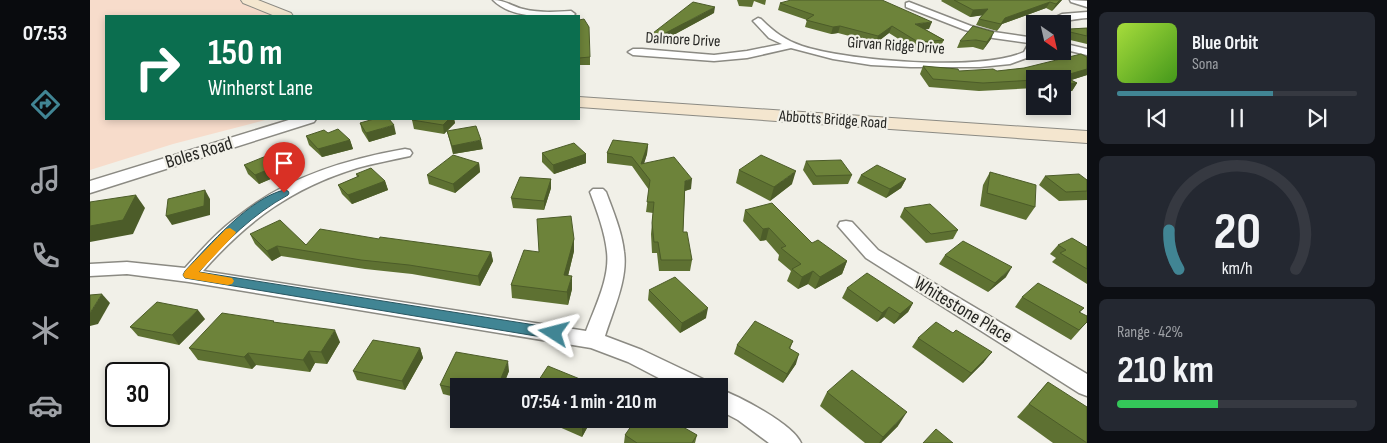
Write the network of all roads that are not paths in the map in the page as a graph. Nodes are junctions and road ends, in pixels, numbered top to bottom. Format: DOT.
graph roads {
  1 [pos="247,0"];
  2 [pos="497,0"];
  3 [pos="1074,0"];
  4 [pos="1087,4"];
  5 [pos="909,5"];
  6 [pos="571,14"];
  7 [pos="284,15"];
  8 [pos="1087,15"];
  9 [pos="1071,16"];
  10 [pos="758,21"];
  11 [pos="1026,40"];
  12 [pos="790,45"];
  13 [pos="1071,48"];
  14 [pos="633,52"];
  15 [pos="1087,52"];
  16 [pos="1026,55"];
  17 [pos="580,102"];
  18 [pos="305,120"];
  19 [pos="1087,137"];
  20 [pos="405,153"];
  21 [pos="90,187"];
  22 [pos="598,192"];
  23 [pos="846,226"];
  24 [pos="90,270"];
  25 [pos="189,275"];
  26 [pos="593,340"];
  27 [pos="678,378"];
  28 [pos="1087,386"];
  29 [pos="728,403"];
  30 [pos="789,443"];
  1 -- 7 [label="main road"];
  2 -- 6 [label="street"];
  3 -- 4 [label="street"];
  5 -- 11 [label="street"];
  8 -- 9 [label="street"];
  10 -- 12 [label="street, Girvan Ridge Drive"];
  12 -- 14 [label="street, Dalmore Drive"];
  12 -- 16 [label="street, Girvan Ridge Drive"];
  13 -- 15 [label="street"];
  17 -- 19 [label="main road, Abbotts Bridge Road"];
  18 -- 21 [label="street, Boles Road"];
  20 -- 25 [label="street"];
  22 -- 26 [label="street"];
  23 -- 28 [label="street, Whitestone Place"];
  24 -- 25 [label="street"];
  25 -- 26 [label="street"];
  26 -- 27 [label="street"];
  29 -- 30 [label="street"];
}
